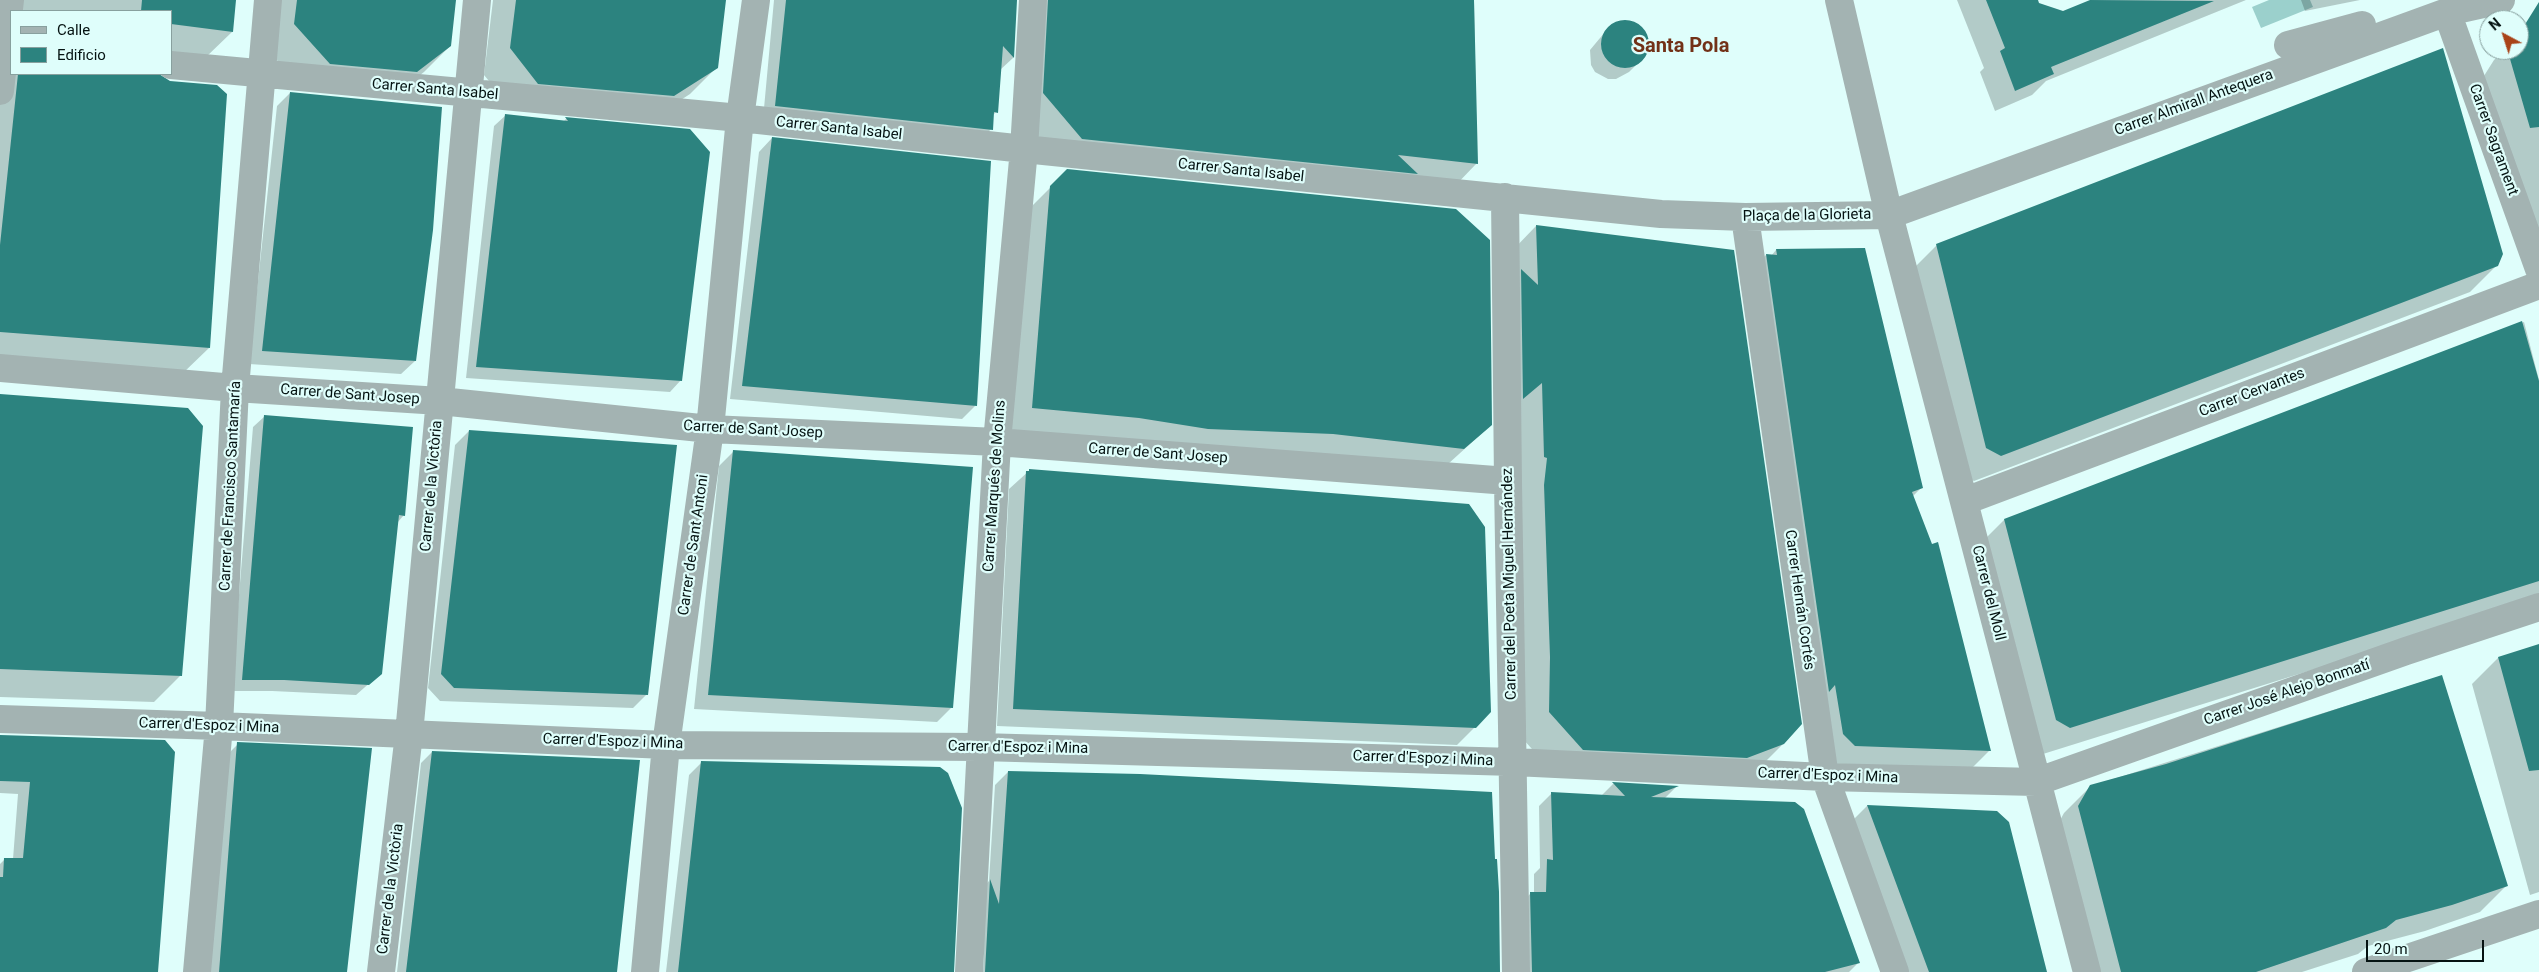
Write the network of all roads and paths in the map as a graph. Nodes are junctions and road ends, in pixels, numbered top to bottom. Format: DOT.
graph roads {
  1 [pos="10,0"];
  2 [pos="268,0"];
  3 [pos="477,0"];
  4 [pos="756,0"];
  5 [pos="1033,0"];
  6 [pos="1839,0"];
  7 [pos="2501,0"];
  8 [pos="2447,12"];
  9 [pos="2288,44"];
  10 [pos="6,46"];
  11 [pos="172,65"];
  12 [pos="262,75"];
  13 [pos="0,91"];
  14 [pos="469,92"];
  15 [pos="740,118"];
  16 [pos="1024,149"];
  17 [pos="1506,196"];
  18 [pos="1889,215"];
  19 [pos="1745,217"];
  20 [pos="2539,269"];
  21 [pos="2539,285"];
  22 [pos="0,368"];
  23 [pos="235,388"];
  24 [pos="440,401"];
  25 [pos="710,429"];
  26 [pos="997,442"];
  27 [pos="1508,482"];
  28 [pos="1965,501"];
  29 [pos="2539,607"];
  30 [pos="0,719"];
  31 [pos="219,726"];
  32 [pos="409,734"];
  33 [pos="666,745"];
  34 [pos="980,747"];
  35 [pos="1514,762"];
  36 [pos="1825,777"];
  37 [pos="2036,782"];
  38 [pos="2539,914"];
  39 [pos="197,972"];
  40 [pos="381,972"];
  41 [pos="645,972"];
  42 [pos="969,972"];
  43 [pos="1516,972"];
  44 [pos="1895,972"];
  45 [pos="2087,972"];
  46 [pos="2366,972"];
  1 -- 10 [label="street"];
  2 -- 12 [label="street, Carrer de Francisco Santamaría"];
  3 -- 14 [label="street, Carrer de la Victòria"];
  4 -- 15 [label="street, Carrer de Sant Antoni"];
  5 -- 16 [label="street, Carrer Marqués de Molins"];
  6 -- 18 [label="street, Plaça de la Glorieta"];
  7 -- 8 [label="street, Carrer Almirall Antequera"];
  8 -- 9 [label="street"];
  8 -- 18 [label="street, Carrer Almirall Antequera"];
  8 -- 20 [label="street, Carrer Sagrament"];
  10 -- 13 [label="street"];
  11 -- 12 [label="street, Carrer Santa Isabel"];
  12 -- 14 [label="street, Carrer Santa Isabel"];
  12 -- 23 [label="street, Carrer de Francisco Santamaría"];
  14 -- 15 [label="street, Carrer Santa Isabel"];
  14 -- 24 [label="street, Carrer de la Victòria"];
  15 -- 16 [label="street, Carrer Santa Isabel"];
  15 -- 25 [label="street, Carrer de Sant Antoni"];
  16 -- 17 [label="street, Carrer Santa Isabel"];
  16 -- 26 [label="street, Carrer Marqués de Molins"];
  17 -- 19 [label="street, Plaça de la Glorieta"];
  17 -- 27 [label="street, Carrer del Poeta Miguel Hernández"];
  18 -- 19 [label="street, Plaça de la Glorieta"];
  18 -- 28 [label="street, Carrer del Moll"];
  19 -- 36 [label="street, Carrer Hernán Cortés"];
  21 -- 28 [label="street, Carrer Cervantes"];
  22 -- 23 [label="street, Carrer de Sant Josep"];
  23 -- 24 [label="street, Carrer de Sant Josep"];
  23 -- 31 [label="street, Carrer de Francisco Santamaría"];
  24 -- 25 [label="street, Carrer de Sant Josep"];
  24 -- 32 [label="street, Carrer de la Victòria"];
  25 -- 26 [label="street, Carrer de Sant Josep"];
  25 -- 33 [label="street, Carrer de Sant Antoni"];
  26 -- 27 [label="street, Carrer de Sant Josep"];
  26 -- 34 [label="street, Carrer Marqués de Molins"];
  27 -- 35 [label="street, Carrer del Poeta Miguel Hernández"];
  28 -- 37 [label="street, Carrer del Moll"];
  29 -- 37 [label="street, Carrer José Alejo Bonmatí"];
  30 -- 31 [label="street, Carrer d'Espoz i Mina"];
  31 -- 32 [label="street, Carrer d'Espoz i Mina"];
  31 -- 39 [label="street, Carrer de Francisco Santamaría"];
  32 -- 33 [label="street, Carrer d'Espoz i Mina"];
  32 -- 40 [label="street, Carrer de la Victòria"];
  33 -- 34 [label="street, Carrer d'Espoz i Mina"];
  33 -- 41 [label="street, Carrer de Sant Antoni"];
  34 -- 35 [label="street, Carrer d'Espoz i Mina"];
  34 -- 42 [label="street, Carrer Marqués de Molins"];
  35 -- 36 [label="street, Carrer d'Espoz i Mina"];
  35 -- 43 [label="street, Carrer del Poeta Miguel Hernández"];
  36 -- 37 [label="street, Carrer d'Espoz i Mina"];
  36 -- 44 [label="street, Carrer Hernán Cortés"];
  37 -- 45 [label="street, Carrer del Moll"];
  38 -- 46 [label="street"];
}
